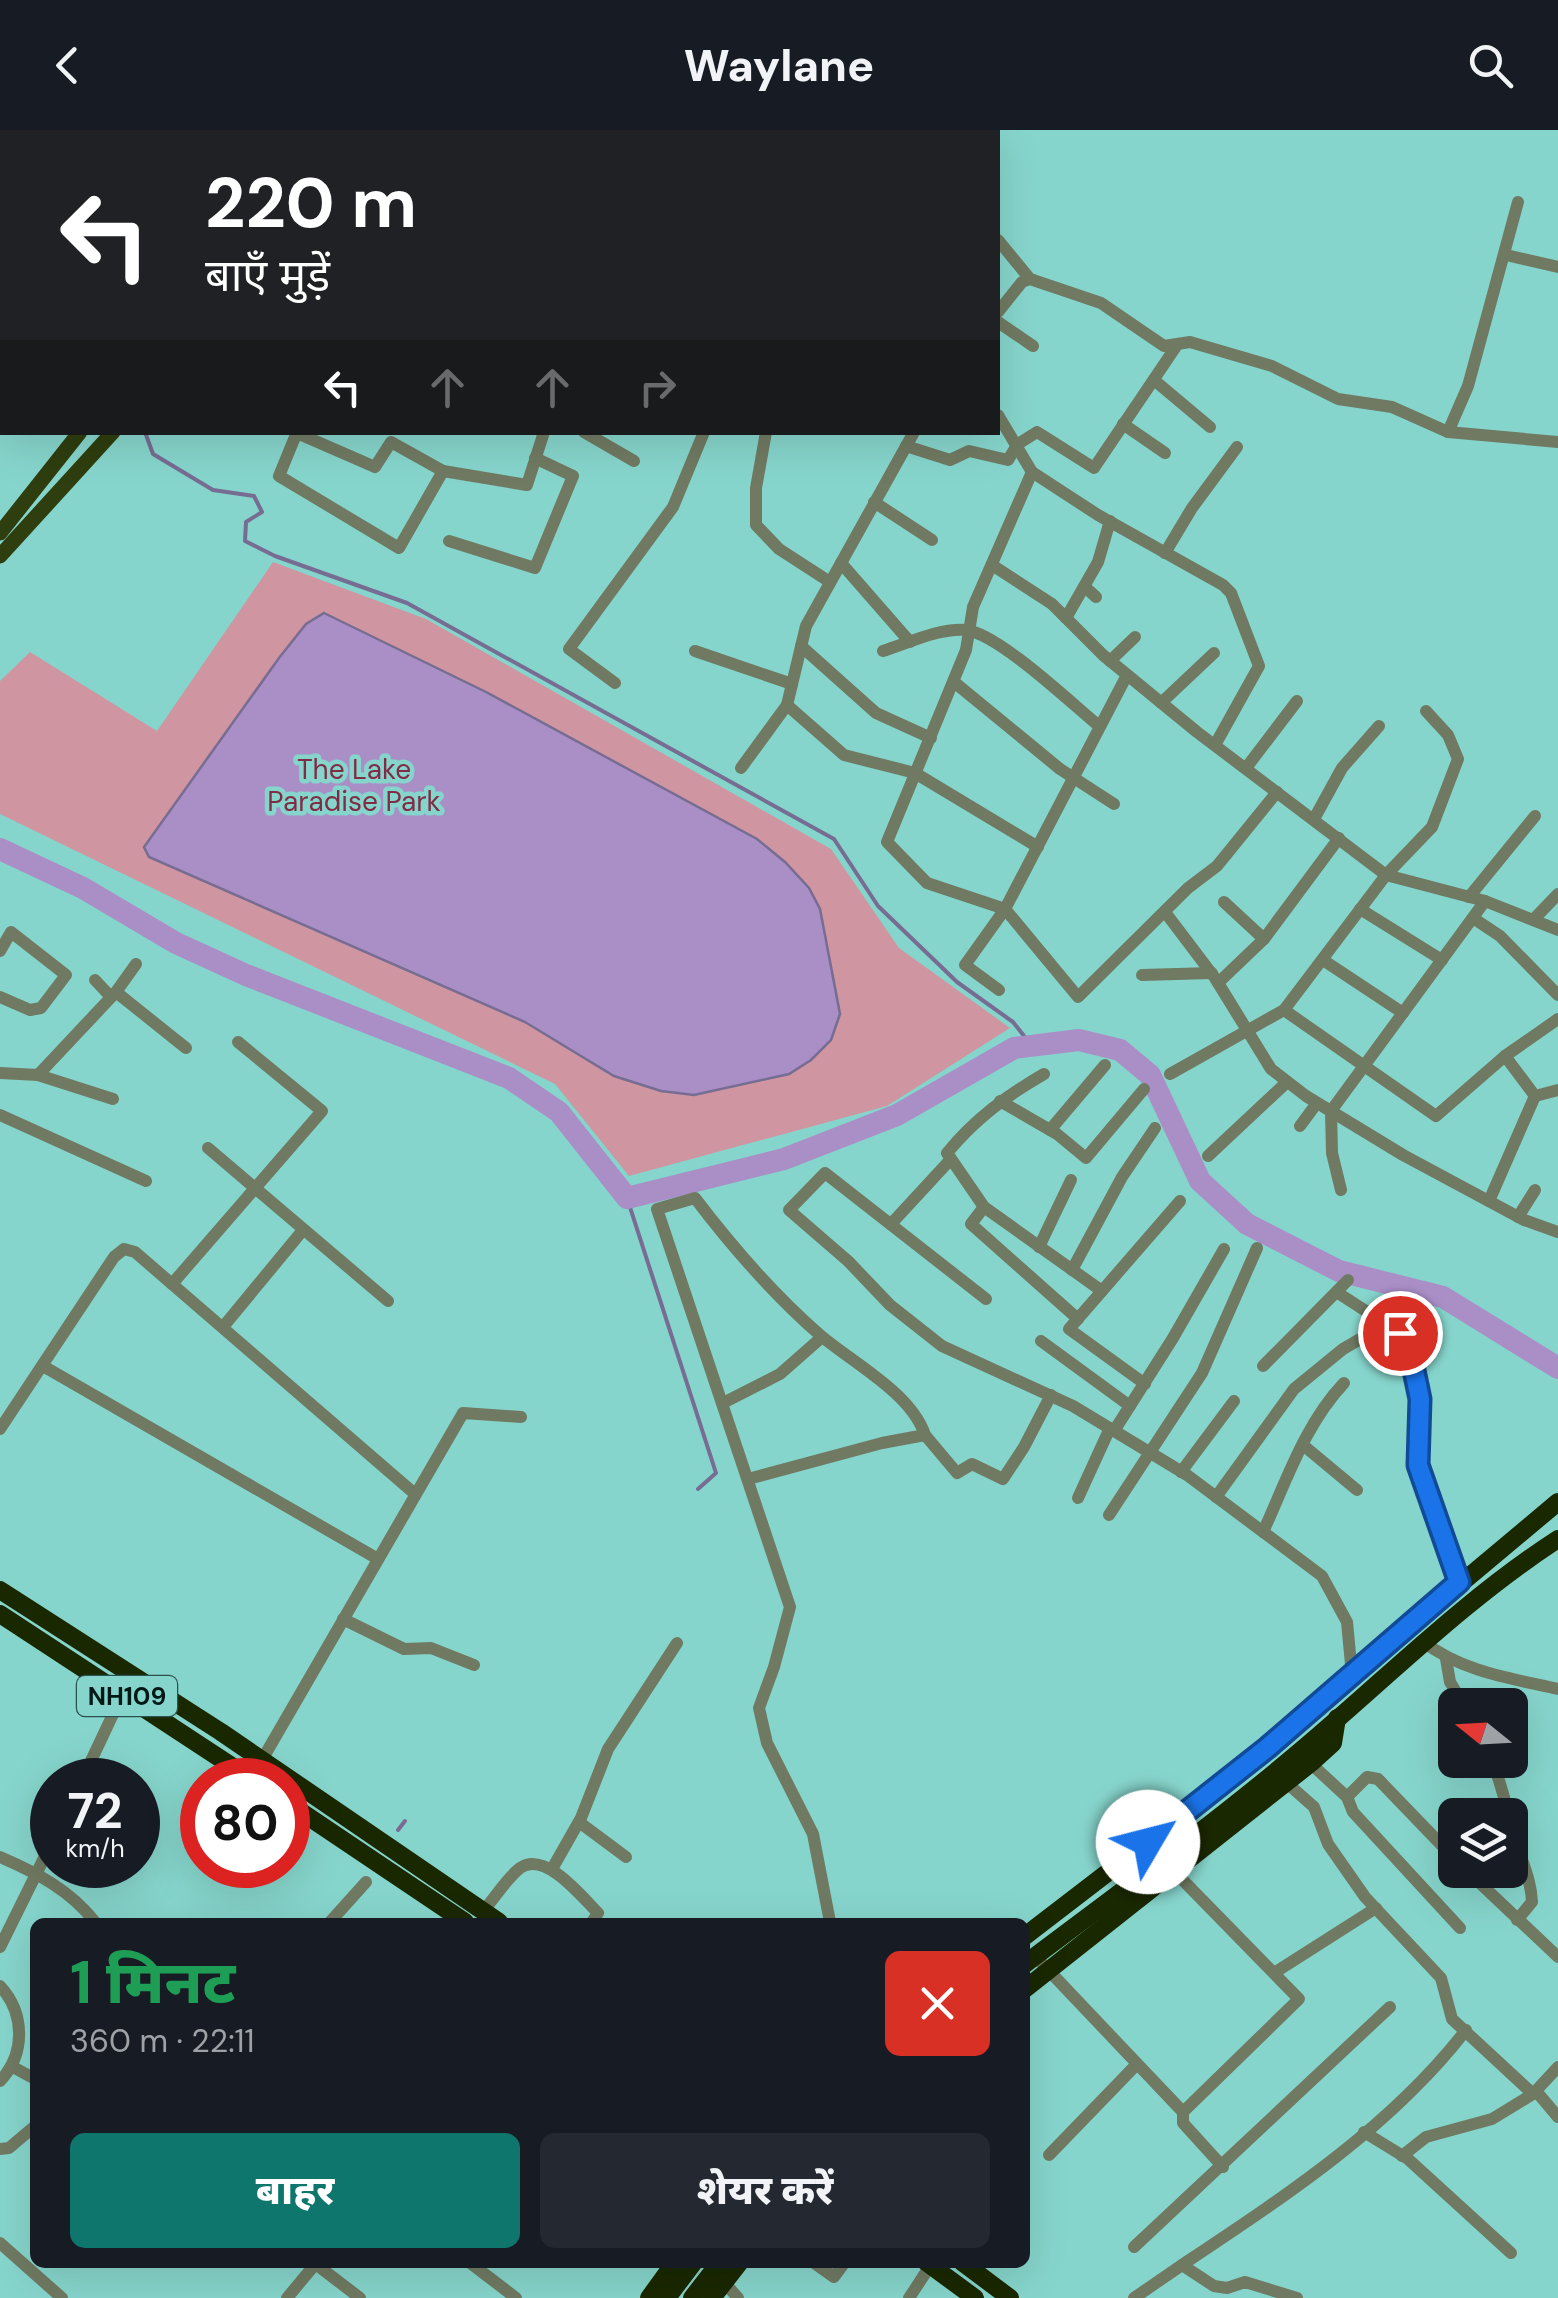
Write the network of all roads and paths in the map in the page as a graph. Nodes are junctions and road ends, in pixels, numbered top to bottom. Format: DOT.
graph roads {
  1 [pos="1518,202"];
  2 [pos="1000,242"];
  3 [pos="1506,256"];
  4 [pos="1558,267"];
  5 [pos="1030,279"];
  6 [pos="1000,310"];
  7 [pos="1000,323"];
  8 [pos="1178,345"];
  9 [pos="1032,346"];
  10 [pos="1154,380"];
  11 [pos="1000,418"];
  12 [pos="1123,424"];
  13 [pos="1210,426"];
  14 [pos="1558,429"];
  15 [pos="1448,432"];
  16 [pos="78,435"];
  17 [pos="111,435"];
  18 [pos="296,435"];
  19 [pos="302,435"];
  20 [pos="543,435"];
  21 [pos="589,435"];
  22 [pos="703,435"];
  23 [pos="765,435"];
  24 [pos="912,435"];
  25 [pos="1557,442"];
  26 [pos="1018,444"];
  27 [pos="906,446"];
  28 [pos="1237,447"];
  29 [pos="1165,453"];
  30 [pos="536,458"];
  31 [pos="634,461"];
  32 [pos="443,470"];
  33 [pos="1032,472"];
  34 [pos="874,502"];
  35 [pos="1110,521"];
  36 [pos="0,533"];
  37 [pos="449,540"];
  38 [pos="932,540"];
  39 [pos="1166,552"];
  40 [pos="0,556"];
  41 [pos="840,563"];
  42 [pos="992,565"];
  43 [pos="830,582"];
  44 [pos="1084,587"];
  45 [pos="1096,597"];
  46 [pos="1066,618"];
  47 [pos="969,630"];
  48 [pos="1135,637"];
  49 [pos="910,642"];
  50 [pos="801,646"];
  51 [pos="696,651"];
  52 [pos="883,652"];
  53 [pos="1214,652"];
  54 [pos="1110,661"];
  55 [pos="1128,675"];
  56 [pos="954,682"];
  57 [pos="615,683"];
  58 [pos="792,684"];
  59 [pos="1297,701"];
  60 [pos="1161,703"];
  61 [pos="787,705"];
  62 [pos="1426,711"];
  63 [pos="1099,726"];
  64 [pos="1378,726"];
  65 [pos="931,738"];
  66 [pos="1215,745"];
  67 [pos="740,768"];
  68 [pos="1246,768"];
  69 [pos="915,772"];
  70 [pos="1075,778"];
  71 [pos="1277,792"];
  72 [pos="1114,804"];
  73 [pos="1535,816"];
  74 [pos="1314,819"];
  75 [pos="1339,838"];
  76 [pos="1038,847"];
  77 [pos="1386,875"];
  78 [pos="1558,894"];
  79 [pos="1469,897"];
  80 [pos="1224,902"];
  81 [pos="1485,902"];
  82 [pos="1005,909"];
  83 [pos="1360,909"];
  84 [pos="1164,912"];
  85 [pos="1473,918"];
  86 [pos="1534,918"];
  87 [pos="1558,930"];
  88 [pos="1264,938"];
  89 [pos="0,950"];
  90 [pos="1323,960"];
  91 [pos="1442,960"];
  92 [pos="136,964"];
  93 [pos="1142,976"];
  94 [pos="1215,978"];
  95 [pos="95,980"];
  96 [pos="999,990"];
  97 [pos="114,995"];
  98 [pos="1558,995"];
  99 [pos="0,997"];
  100 [pos="1284,1010"];
  101 [pos="1403,1013"];
  102 [pos="1558,1020"];
  103 [pos="1246,1028"];
  104 [pos="238,1042"];
  105 [pos="186,1048"];
  106 [pos="1505,1056"];
  107 [pos="1105,1065"];
  108 [pos="1364,1066"];
  109 [pos="0,1073"];
  110 [pos="38,1074"];
  111 [pos="1044,1074"];
  112 [pos="1170,1074"];
  113 [pos="1287,1082"];
  114 [pos="1144,1089"];
  115 [pos="1558,1090"];
  116 [pos="1535,1096"];
  117 [pos="113,1100"];
  118 [pos="1000,1101"];
  119 [pos="1317,1103"];
  120 [pos="1331,1111"];
  121 [pos="0,1114"];
  122 [pos="1300,1126"];
  123 [pos="1155,1128"];
  124 [pos="1050,1130"];
  125 [pos="208,1148"];
  126 [pos="1208,1156"];
  127 [pos="951,1159"];
  128 [pos="1071,1180"];
  129 [pos="146,1182"];
  130 [pos="254,1189"];
  131 [pos="1341,1190"];
  132 [pos="1534,1190"];
  133 [pos="1180,1201"];
  134 [pos="1488,1201"];
  135 [pos="984,1208"];
  136 [pos="1518,1217"];
  137 [pos="891,1224"];
  138 [pos="303,1230"];
  139 [pos="1558,1232"];
  140 [pos="1039,1246"];
  141 [pos="1257,1248"];
  142 [pos="1224,1249"];
  143 [pos="1072,1270"];
  144 [pos="1348,1280"];
  145 [pos="172,1284"];
  146 [pos="1102,1291"];
  147 [pos="1338,1293"];
  148 [pos="986,1298"];
  149 [pos="1410,1300"];
  150 [pos="388,1301"];
  151 [pos="1078,1319"];
  152 [pos="1386,1324"];
  153 [pos="223,1327"];
  154 [pos="1400,1333"];
  155 [pos="822,1336"];
  156 [pos="1041,1341"];
  157 [pos="42,1366"];
  158 [pos="1263,1366"];
  159 [pos="1145,1384"];
  160 [pos="1344,1384"];
  161 [pos="1051,1395"];
  162 [pos="1234,1402"];
  163 [pos="723,1403"];
  164 [pos="1130,1406"];
  165 [pos="521,1417"];
  166 [pos="0,1429"];
  167 [pos="1112,1429"];
  168 [pos="925,1435"];
  169 [pos="1302,1445"];
  170 [pos="1150,1453"];
  171 [pos="1181,1472"];
  172 [pos="748,1479"];
  173 [pos="1356,1490"];
  174 [pos="415,1494"];
  175 [pos="1216,1497"];
  176 [pos="1078,1498"];
  177 [pos="1558,1502"];
  178 [pos="1110,1515"];
  179 [pos="1263,1532"];
  180 [pos="1558,1538"];
  181 [pos="378,1559"];
  182 [pos="1459,1582"];
  183 [pos="0,1590"];
  184 [pos="0,1614"];
  185 [pos="343,1619"];
  186 [pos="1410,1626"];
  187 [pos="1422,1642"];
  188 [pos="677,1643"];
  189 [pos="1446,1659"];
  190 [pos="474,1665"];
  191 [pos="1352,1675"];
  192 [pos="134,1676"];
  193 [pos="1454,1688"];
  194 [pos="1558,1689"];
  195 [pos="123,1693"];
  196 [pos="220,1732"];
  197 [pos="207,1750"];
  198 [pos="92,1758"];
  199 [pos="219,1758"];
  200 [pos="259,1758"];
  201 [pos="263,1758"];
  202 [pos="1305,1758"];
  203 [pos="1281,1778"];
  204 [pos="1499,1778"];
  205 [pos="310,1795"];
  206 [pos="1347,1796"];
  207 [pos="310,1819"];
  208 [pos="578,1822"];
  209 [pos="1438,1841"];
  210 [pos="0,1856"];
  211 [pos="626,1857"];
  212 [pos="1169,1866"];
  213 [pos="30,1869"];
  214 [pos="552,1869"];
  215 [pos="366,1882"];
  216 [pos="30,1885"];
  217 [pos="58,1888"];
  218 [pos="1484,1888"];
  219 [pos="1376,1908"];
  220 [pos="478,1917"];
  221 [pos="91,1918"];
  222 [pos="334,1918"];
  223 [pos="459,1918"];
  224 [pos="595,1918"];
  225 [pos="829,1918"];
  226 [pos="1517,1920"];
  227 [pos="6,1921"];
  228 [pos="1460,1928"];
  229 [pos="1030,1932"];
  230 [pos="0,1947"];
  231 [pos="1556,1947"];
  232 [pos="1030,1960"];
  233 [pos="1049,1970"];
  234 [pos="1274,1973"];
  235 [pos="1030,1985"];
  236 [pos="0,1986"];
  237 [pos="1390,2008"];
  238 [pos="20,2029"];
  239 [pos="1466,2030"];
  240 [pos="30,2031"];
  241 [pos="1137,2064"];
  242 [pos="11,2066"];
  243 [pos="1558,2067"];
  244 [pos="30,2076"];
  245 [pos="0,2081"];
  246 [pos="1534,2092"];
  247 [pos="1182,2112"];
  248 [pos="1558,2117"];
  249 [pos="30,2130"];
  250 [pos="1364,2132"];
  251 [pos="0,2149"];
  252 [pos="1049,2155"];
  253 [pos="1402,2156"];
  254 [pos="1223,2167"];
  255 [pos="0,2243"];
  256 [pos="1134,2247"];
  257 [pos="1511,2253"];
  258 [pos="1182,2265"];
  259 [pos="312,2268"];
  260 [pos="321,2268"];
  261 [pos="478,2268"];
  262 [pos="671,2268"];
  263 [pos="690,2268"];
  264 [pos="821,2268"];
  265 [pos="840,2268"];
  266 [pos="926,2268"];
  267 [pos="934,2268"];
  268 [pos="970,2268"];
  269 [pos="719,2272"];
  270 [pos="1223,2293"];
  271 [pos="297,2295"];
  272 [pos="62,2298"];
  273 [pos="360,2298"];
  274 [pos="516,2298"];
  275 [pos="649,2298"];
  276 [pos="667,2298"];
  277 [pos="692,2298"];
  278 [pos="712,2298"];
  279 [pos="738,2298"];
  280 [pos="910,2298"];
  281 [pos="975,2298"];
  282 [pos="1010,2298"];
  283 [pos="1134,2298"];
  284 [pos="1297,2298"];
  1 -- 3 [label="street"];
  2 -- 5 [label="street"];
  3 -- 4 [label="street"];
  3 -- 15 [label="street"];
  5 -- 6 [label="street"];
  5 -- 8 [label="street"];
  7 -- 9 [label="street"];
  8 -- 10 [label="street"];
  8 -- 15 [label="street"];
  10 -- 12 [label="street"];
  10 -- 13 [label="street"];
  11 -- 26 [label="street"];
  12 -- 26 [label="street"];
  12 -- 29 [label="street"];
  14 -- 25 [label="street"];
  15 -- 25 [label="street"];
  16 -- 36 [label="main road"];
  17 -- 40 [label="main road"];
  18 -- 32 [label="street"];
  19 -- 32 [label="street"];
  20 -- 30 [label="street"];
  21 -- 31 [label="street"];
  22 -- 57 [label="street"];
  23 -- 43 [label="street"];
  24 -- 27 [label="street"];
  26 -- 27 [label="street"];
  26 -- 33 [label="street"];
  27 -- 34 [label="street"];
  28 -- 39 [label="street"];
  30 -- 32 [label="street"];
  30 -- 37 [label="street"];
  33 -- 35 [label="street"];
  33 -- 42 [label="street"];
  34 -- 38 [label="street"];
  34 -- 41 [label="street"];
  35 -- 39 [label="street"];
  35 -- 44 [label="street"];
  39 -- 66 [label="street"];
  41 -- 43 [label="street"];
  41 -- 49 [label="street"];
  42 -- 46 [label="street"];
  42 -- 47 [label="street"];
  43 -- 50 [label="street"];
  44 -- 45 [label="street"];
  44 -- 46 [label="street"];
  46 -- 54 [label="street"];
  47 -- 49 [label="street"];
  47 -- 56 [label="street"];
  47 -- 63 [label="street"];
  48 -- 54 [label="street"];
  49 -- 52 [label="street"];
  50 -- 58 [label="street"];
  50 -- 65 [label="street"];
  51 -- 58 [label="street"];
  53 -- 60 [label="street"];
  54 -- 55 [label="street"];
  55 -- 60 [label="street"];
  55 -- 63 [label="street"];
  56 -- 65 [label="street"];
  56 -- 70 [label="street"];
  58 -- 61 [label="street"];
  59 -- 68 [label="street"];
  60 -- 66 [label="street"];
  61 -- 67 [label="street"];
  61 -- 69 [label="street"];
  62 -- 77 [label="street"];
  63 -- 70 [label="street"];
  64 -- 74 [label="street"];
  65 -- 69 [label="street"];
  66 -- 68 [label="street"];
  68 -- 71 [label="street"];
  69 -- 76 [label="street"];
  69 -- 82 [label="street"];
  70 -- 72 [label="street"];
  70 -- 76 [label="street"];
  71 -- 74 [label="street"];
  71 -- 84 [label="street"];
  73 -- 79 [label="street"];
  74 -- 75 [label="street"];
  75 -- 77 [label="street"];
  75 -- 88 [label="street"];
  76 -- 82 [label="street"];
  77 -- 79 [label="street"];
  77 -- 83 [label="street"];
  78 -- 86 [label="street"];
  79 -- 81 [label="street"];
  80 -- 88 [label="street"];
  81 -- 85 [label="street"];
  81 -- 86 [label="street"];
  82 -- 84 [label="street"];
  82 -- 96 [label="street"];
  83 -- 90 [label="street"];
  83 -- 91 [label="street"];
  84 -- 94 [label="street"];
  85 -- 91 [label="street"];
  85 -- 98 [label="street"];
  86 -- 87 [label="street"];
  88 -- 94 [label="street"];
  89 -- 99 [label="street"];
  90 -- 100 [label="street"];
  90 -- 101 [label="street"];
  91 -- 101 [label="street"];
  92 -- 97 [label="street"];
  93 -- 94 [label="street"];
  94 -- 103 [label="street"];
  95 -- 97 [label="street"];
  97 -- 105 [label="street"];
  97 -- 110 [label="street"];
  100 -- 103 [label="street"];
  100 -- 108 [label="street"];
  101 -- 108 [label="street"];
  102 -- 106 [label="street"];
  103 -- 112 [label="street"];
  103 -- 113 [label="street"];
  104 -- 130 [label="street"];
  106 -- 108 [label="street"];
  106 -- 116 [label="street"];
  107 -- 124 [label="street"];
  108 -- 120 [label="street"];
  109 -- 110 [label="street"];
  110 -- 117 [label="street"];
  111 -- 118 [label="street"];
  113 -- 119 [label="street"];
  113 -- 126 [label="street"];
  114 -- 124 [label="street"];
  115 -- 116 [label="street"];
  116 -- 134 [label="street"];
  118 -- 124 [label="street"];
  118 -- 127 [label="street"];
  119 -- 120 [label="street"];
  119 -- 122 [label="street"];
  120 -- 131 [label="street"];
  120 -- 134 [label="street"];
  121 -- 129 [label="street"];
  123 -- 143 [label="street"];
  125 -- 130 [label="street"];
  127 -- 135 [label="street"];
  127 -- 137 [label="street"];
  128 -- 140 [label="street"];
  130 -- 138 [label="street"];
  130 -- 145 [label="street"];
  132 -- 136 [label="street"];
  133 -- 146 [label="street"];
  134 -- 136 [label="street"];
  135 -- 140 [label="street"];
  135 -- 151 [label="street"];
  136 -- 139 [label="street"];
  137 -- 148 [label="street"];
  137 -- 161 [label="street"];
  138 -- 150 [label="street"];
  138 -- 153 [label="street"];
  140 -- 143 [label="street"];
  141 -- 170 [label="street"];
  142 -- 159 [label="street"];
  143 -- 146 [label="street"];
  144 -- 147 [label="street"];
  145 -- 153 [label="street"];
  145 -- 157 [label="street"];
  146 -- 151 [label="street"];
  147 -- 152 [label="street"];
  147 -- 158 [label="street"];
  149 -- 154 [label="street"];
  151 -- 159 [label="street"];
  152 -- 154 [label="street"];
  152 -- 175 [label="street"];
  153 -- 174 [label="street"];
  154 -- 182 [label="street"];
  155 -- 163 [label="street"];
  155 -- 163 [label="street"];
  155 -- 168 [label="street"];
  156 -- 164 [label="street"];
  157 -- 166 [label="street"];
  157 -- 181 [label="street"];
  159 -- 164 [label="street"];
  160 -- 169 [label="street"];
  161 -- 167 [label="street"];
  161 -- 168 [label="street"];
  162 -- 171 [label="street"];
  163 -- 172 [label="street"];
  164 -- 167 [label="street"];
  165 -- 174 [label="street"];
  167 -- 170 [label="street"];
  167 -- 176 [label="street"];
  168 -- 172 [label="street"];
  169 -- 173 [label="street"];
  169 -- 179 [label="street"];
  170 -- 171 [label="street"];
  170 -- 178 [label="street"];
  171 -- 175 [label="street"];
  172 -- 225 [label="street"];
  174 -- 181 [label="street"];
  175 -- 179 [label="street"];
  177 -- 182 [label="highway"];
  179 -- 191 [label="street"];
  180 -- 187 [label="highway"];
  181 -- 185 [label="street"];
  182 -- 186 [label="highway"];
  183 -- 192 [label="highway, NH109"];
  184 -- 195 [label="highway, NH109"];
  185 -- 190 [label="street"];
  185 -- 201 [label="street"];
  186 -- 187 [label="highway"];
  186 -- 191 [label="highway"];
  187 -- 189 [label="street"];
  187 -- 202 [label="highway"];
  188 -- 208 [label="street"];
  189 -- 193 [label="street"];
  189 -- 194 [label="street"];
  191 -- 229 [label="highway"];
  192 -- 195 [label="highway"];
  192 -- 196 [label="highway, NH109"];
  195 -- 197 [label="highway, NH109"];
  195 -- 198 [label="street"];
  196 -- 197 [label="highway"];
  196 -- 200 [label="highway, NH109"];
  197 -- 199 [label="highway, NH109"];
  202 -- 203 [label="highway"];
  202 -- 206 [label="street"];
  203 -- 212 [label="highway"];
  203 -- 219 [label="street"];
  204 -- 226 [label="street"];
  205 -- 220 [label="highway, NH109"];
  206 -- 209 [label="street"];
  206 -- 228 [label="street"];
  207 -- 223 [label="highway"];
  208 -- 211 [label="street"];
  208 -- 214 [label="street"];
  210 -- 213 [label="street"];
  212 -- 232 [label="highway"];
  212 -- 233 [label="highway"];
  212 -- 234 [label="street"];
  214 -- 220 [label="street"];
  214 -- 224 [label="street"];
  215 -- 222 [label="street"];
  216 -- 227 [label="street"];
  217 -- 221 [label="street"];
  218 -- 226 [label="street"];
  219 -- 234 [label="street"];
  219 -- 239 [label="street"];
  226 -- 231 [label="street"];
  227 -- 230 [label="street"];
  232 -- 233 [label="street"];
  233 -- 235 [label="highway"];
  233 -- 241 [label="street"];
  234 -- 247 [label="street"];
  236 -- 238 [label="street"];
  237 -- 254 [label="street"];
  238 -- 240 [label="street"];
  238 -- 242 [label="street"];
  239 -- 246 [label="street"];
  239 -- 250 [label="street"];
  241 -- 247 [label="street"];
  241 -- 252 [label="street"];
  242 -- 244 [label="street"];
  242 -- 245 [label="street"];
  243 -- 246 [label="street"];
  246 -- 248 [label="street"];
  246 -- 253 [label="street"];
  247 -- 254 [label="street"];
  249 -- 251 [label="street"];
  250 -- 253 [label="street"];
  250 -- 258 [label="street"];
  253 -- 257 [label="street"];
  254 -- 256 [label="street"];
  255 -- 272 [label="street"];
  258 -- 270 [label="street"];
  258 -- 283 [label="street"];
  259 -- 271 [label="street"];
  260 -- 273 [label="street"];
  261 -- 274 [label="street"];
  262 -- 275 [label="highway"];
  263 -- 276 [label="highway"];
  264 -- 265 [label="street"];
  266 -- 280 [label="street"];
  267 -- 281 [label="highway"];
  268 -- 282 [label="highway"];
  269 -- 277 [label="highway"];
  269 -- 278 [label="highway"];
  269 -- 279 [label="street"];
  270 -- 284 [label="street"];
}
